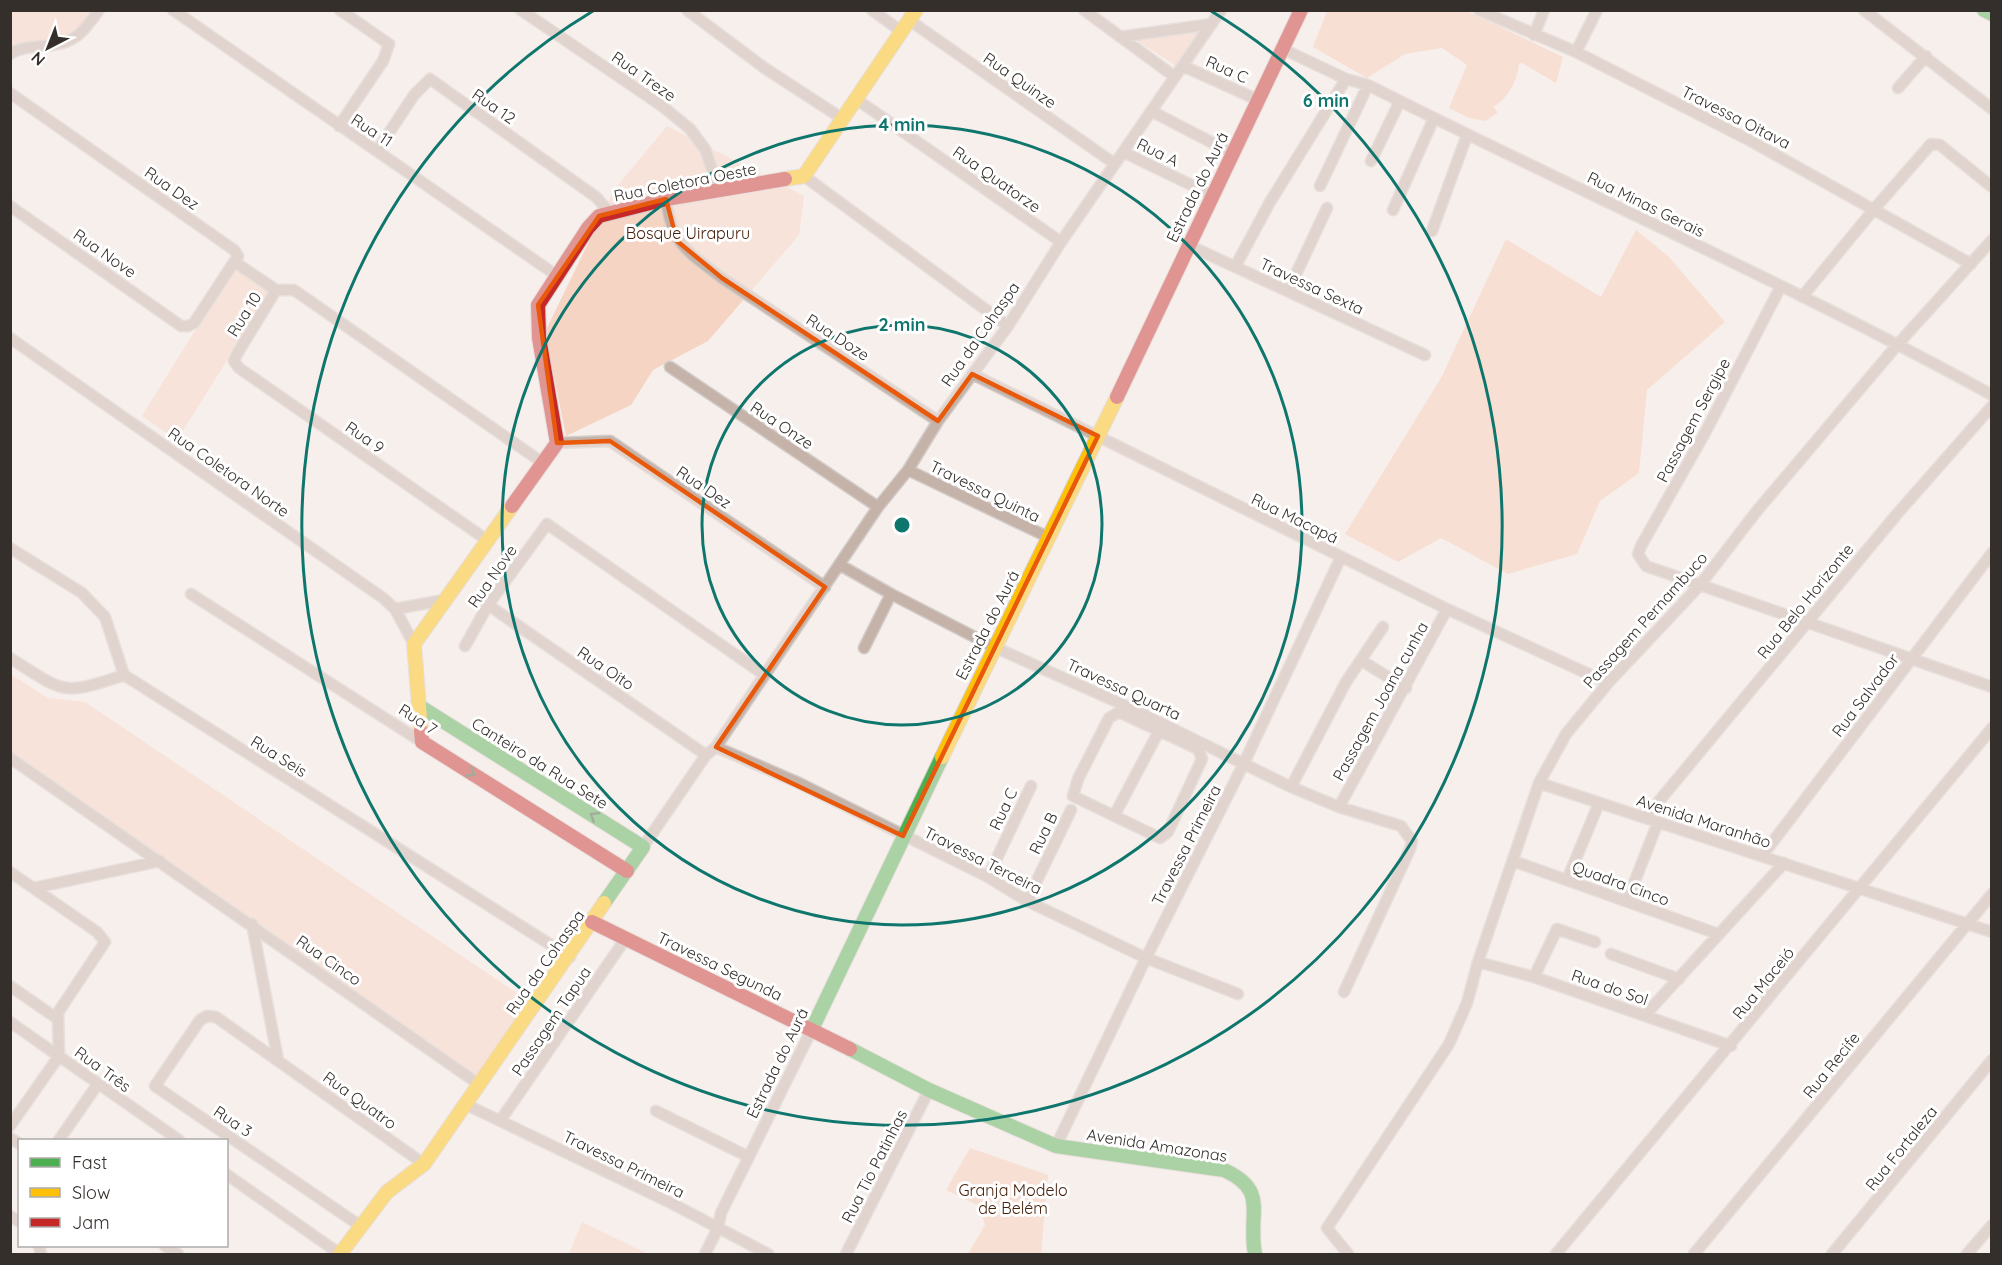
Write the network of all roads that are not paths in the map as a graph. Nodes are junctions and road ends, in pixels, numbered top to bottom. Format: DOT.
graph roads {
  1 [pos="99,10"];
  2 [pos="173,10"];
  3 [pos="340,10"];
  4 [pos="521,10"];
  5 [pos="687,10"];
  6 [pos="872,10"];
  7 [pos="1084,10"];
  8 [pos="1221,10"];
  9 [pos="1301,10"];
  10 [pos="1544,10"];
  11 [pos="1597,10"];
  12 [pos="1864,10"];
  13 [pos="1984,10"];
  14 [pos="1482,11"];
  15 [pos="1992,14"];
  16 [pos="909,21"];
  17 [pos="1212,24"];
  18 [pos="1534,34"];
  19 [pos="1120,37"];
  20 [pos="1283,49"];
  21 [pos="1576,52"];
  22 [pos="10,54"];
  23 [pos="1926,56"];
  24 [pos="1183,66"];
  25 [pos="1175,77"];
  26 [pos="1346,79"];
  27 [pos="1368,85"];
  28 [pos="1898,88"];
  29 [pos="10,93"];
  30 [pos="856,99"];
  31 [pos="1258,100"];
  32 [pos="1400,101"];
  33 [pos="1992,109"];
  34 [pos="1151,111"];
  35 [pos="1434,118"];
  36 [pos="843,119"];
  37 [pos="339,126"];
  38 [pos="1467,135"];
  39 [pos="377,151"];
  40 [pos="1123,152"];
  41 [pos="1232,153"];
  42 [pos="1371,161"];
  43 [pos="1114,164"];
  44 [pos="804,176"];
  45 [pos="1320,186"];
  46 [pos="1992,187"];
  47 [pos="720,192"];
  48 [pos="1212,195"];
  49 [pos="666,200"];
  50 [pos="10,206"];
  51 [pos="1327,208"];
  52 [pos="1875,208"];
  53 [pos="1393,210"];
  54 [pos="610,213"];
  55 [pos="1432,231"];
  56 [pos="1992,240"];
  57 [pos="1061,242"];
  58 [pos="1188,245"];
  59 [pos="236,263"];
  60 [pos="1971,264"];
  61 [pos="1235,267"];
  62 [pos="556,275"];
  63 [pos="1781,286"];
  64 [pos="276,290"];
  65 [pos="1288,291"];
  66 [pos="1802,297"];
  67 [pos="1008,326"];
  68 [pos="10,338"];
  69 [pos="1898,344"];
  70 [pos="237,354"];
  71 [pos="1425,355"];
  72 [pos="670,367"];
  73 [pos="972,374"];
  74 [pos="1992,396"];
  75 [pos="1992,406"];
  76 [pos="938,421"];
  77 [pos="1098,436"];
  78 [pos="557,444"];
  79 [pos="543,462"];
  80 [pos="908,470"];
  81 [pos="878,507"];
  82 [pos="1050,538"];
  83 [pos="487,540"];
  84 [pos="10,548"];
  85 [pos="1992,553"];
  86 [pos="1341,557"];
  87 [pos="840,565"];
  88 [pos="1700,585"];
  89 [pos="825,586"];
  90 [pos="192,594"];
  91 [pos="891,594"];
  92 [pos="444,600"];
  93 [pos="488,605"];
  94 [pos="395,609"];
  95 [pos="1447,609"];
  96 [pos="1808,623"];
  97 [pos="1383,627"];
  98 [pos="414,644"];
  99 [pos="465,646"];
  100 [pos="993,646"];
  101 [pos="864,648"];
  102 [pos="10,658"];
  103 [pos="1911,658"];
  104 [pos="1362,660"];
  105 [pos="764,674"];
  106 [pos="124,675"];
  107 [pos="1608,683"];
  108 [pos="1992,687"];
  109 [pos="1406,688"];
  110 [pos="419,706"];
  111 [pos="1121,709"];
  112 [pos="1992,728"];
  113 [pos="1159,731"];
  114 [pos="422,742"];
  115 [pos="716,747"];
  116 [pos="706,755"];
  117 [pos="10,758"];
  118 [pos="1244,763"];
  119 [pos="1539,783"];
  120 [pos="1031,786"];
  121 [pos="1291,787"];
  122 [pos="1599,803"];
  123 [pos="1339,807"];
  124 [pos="1071,810"];
  125 [pos="1114,816"];
  126 [pos="1645,818"];
  127 [pos="1658,822"];
  128 [pos="903,836"];
  129 [pos="643,847"];
  130 [pos="1762,856"];
  131 [pos="160,861"];
  132 [pos="1513,861"];
  133 [pos="1784,863"];
  134 [pos="627,871"];
  135 [pos="10,872"];
  136 [pos="988,877"];
  137 [pos="1567,880"];
  138 [pos="34,888"];
  139 [pos="1860,888"];
  140 [pos="1992,894"];
  141 [pos="1027,900"];
  142 [pos="1627,901"];
  143 [pos="592,922"];
  144 [pos="252,924"];
  145 [pos="1967,924"];
  146 [pos="1992,932"];
  147 [pos="1718,934"];
  148 [pos="626,938"];
  149 [pos="1595,942"];
  150 [pos="1611,954"];
  151 [pos="570,957"];
  152 [pos="1146,958"];
  153 [pos="1478,962"];
  154 [pos="1534,977"];
  155 [pos="1679,979"];
  156 [pos="10,986"];
  157 [pos="1344,992"];
  158 [pos="1238,994"];
  159 [pos="58,1012"];
  160 [pos="1646,1016"];
  161 [pos="200,1020"];
  162 [pos="10,1022"];
  163 [pos="812,1029"];
  164 [pos="1731,1046"];
  165 [pos="59,1056"];
  166 [pos="278,1060"];
  167 [pos="1992,1060"];
  168 [pos="97,1085"];
  169 [pos="480,1085"];
  170 [pos="929,1090"];
  171 [pos="465,1104"];
  172 [pos="656,1111"];
  173 [pos="500,1121"];
  174 [pos="10,1126"];
  175 [pos="60,1139"];
  176 [pos="178,1139"];
  177 [pos="1056,1146"];
  178 [pos="749,1157"];
  179 [pos="424,1164"];
  180 [pos="228,1175"];
  181 [pos="359,1225"];
  182 [pos="1992,1225"];
  183 [pos="718,1228"];
  184 [pos="340,1254"];
  185 [pos="705,1254"];
  186 [pos="768,1254"];
  187 [pos="846,1254"];
  188 [pos="1255,1254"];
  189 [pos="1348,1254"];
  190 [pos="1556,1254"];
  191 [pos="1694,1254"];
  192 [pos="1832,1254"];
  193 [pos="1967,1254"];
  1 -- 22 [label="street"];
  2 -- 37 [label="street, Rua 11"];
  3 -- 37 [label="street"];
  4 -- 47 [label="street, Rua Treze"];
  5 -- 36 [label="street"];
  6 -- 16 [label="street, Rua Quinze"];
  7 -- 19 [label="street"];
  8 -- 17 [label="street, Rua da Cohaspa"];
  9 -- 20 [label="street, Estrada do Aurá"];
  10 -- 18 [label="street"];
  11 -- 21 [label="street"];
  12 -- 23 [label="street"];
  13 -- 15 [label="street"];
  14 -- 18 [label="street, Travessa Oitava"];
  16 -- 30 [label="street"];
  16 -- 43 [label="street, Rua Quinze"];
  17 -- 19 [label="street"];
  17 -- 24 [label="street, Rua da Cohaspa"];
  18 -- 21 [label="street, Travessa Oitava"];
  19 -- 25 [label="street"];
  20 -- 26 [label="street, Rua Minas Gerais"];
  20 -- 31 [label="street, Estrada do Aurá"];
  21 -- 52 [label="street, Travessa Oitava"];
  23 -- 28 [label="street"];
  23 -- 33 [label="street"];
  24 -- 25 [label="street, Rua da Cohaspa"];
  24 -- 31 [label="street, Rua C"];
  25 -- 34 [label="street, Rua da Cohaspa"];
  26 -- 27 [label="street, Rua Minas Gerais"];
  26 -- 61 [label="street"];
  27 -- 32 [label="street, Rua Minas Gerais"];
  27 -- 45 [label="street"];
  29 -- 59 [label="street, Rua Dez"];
  30 -- 36 [label="street"];
  30 -- 57 [label="street, Rua Quatorze"];
  31 -- 41 [label="street, Estrada do Aurá"];
  32 -- 35 [label="street, Rua Minas Gerais"];
  32 -- 42 [label="street"];
  34 -- 40 [label="street, Rua da Cohaspa"];
  34 -- 41 [label="street"];
  35 -- 38 [label="street, Rua Minas Gerais"];
  35 -- 53 [label="street"];
  36 -- 44 [label="street"];
  37 -- 39 [label="street, Rua 11"];
  38 -- 55 [label="street"];
  38 -- 63 [label="street, Rua Minas Gerais"];
  39 -- 54 [label="street, Rua 12"];
  39 -- 62 [label="street, Rua 11"];
  40 -- 43 [label="street, Rua da Cohaspa"];
  40 -- 48 [label="street, Rua A"];
  41 -- 48 [label="street, Estrada do Aurá"];
  43 -- 57 [label="street, Rua da Cohaspa"];
  44 -- 47 [label="street, Rua Coletora Oeste"];
  44 -- 67 [label="street"];
  46 -- 52 [label="street"];
  47 -- 49 [label="street, Rua Coletora Oeste"];
  48 -- 58 [label="street, Estrada do Aurá"];
  49 -- 54 [label="street, Rua Coletora Oeste"];
  49 -- 76 [label="street, Rua Doze"];
  50 -- 59 [label="street, Rua Nove"];
  51 -- 65 [label="street"];
  52 -- 60 [label="street, Travessa Oitava"];
  52 -- 66 [label="street"];
  54 -- 62 [label="street, Rua Coletora Oeste"];
  56 -- 60 [label="street, Passagem Pernambuco"];
  57 -- 67 [label="street, Rua da Cohaspa"];
  58 -- 61 [label="street, Travessa Sexta"];
  58 -- 77 [label="street, Estrada do Aurá"];
  59 -- 64 [label="street"];
  60 -- 69 [label="street, Passagem Pernambuco"];
  61 -- 65 [label="street, Travessa Sexta"];
  62 -- 78 [label="street, Rua Coletora Oeste"];
  63 -- 66 [label="street, Rua Minas Gerais"];
  63 -- 88 [label="street, Passagem Sergipe"];
  64 -- 70 [label="street, Rua 10"];
  64 -- 79 [label="street"];
  65 -- 71 [label="street, Travessa Sexta"];
  66 -- 69 [label="street, Rua Minas Gerais"];
  67 -- 73 [label="street, Rua da Cohaspa"];
  68 -- 94 [label="street, Rua Coletora Norte"];
  69 -- 74 [label="street, Rua Minas Gerais"];
  69 -- 88 [label="street, Passagem Pernambuco"];
  70 -- 83 [label="street, Rua 9"];
  72 -- 81 [label="street, Rua Onze"];
  73 -- 76 [label="street, Rua da Cohaspa"];
  73 -- 77 [label="street, Rua Macapá"];
  75 -- 96 [label="street, Rua Belo Horizonte"];
  76 -- 80 [label="street, Rua da Cohaspa"];
  77 -- 82 [label="street, Estrada do Aurá"];
  77 -- 86 [label="street, Rua Macapá"];
  78 -- 79 [label="street"];
  78 -- 89 [label="street, Rua Dez"];
  79 -- 83 [label="street"];
  80 -- 81 [label="street, Rua da Cohaspa"];
  80 -- 82 [label="street, Travessa Quinta"];
  81 -- 87 [label="street, Rua da Cohaspa"];
  82 -- 100 [label="street, Estrada do Aurá"];
  83 -- 92 [label="street"];
  84 -- 106 [label="street"];
  85 -- 103 [label="street, Rua Salvador"];
  86 -- 95 [label="street, Rua Macapá"];
  86 -- 118 [label="street, Travessa Primeira"];
  87 -- 89 [label="street, Rua da Cohaspa"];
  87 -- 91 [label="street, Travessa Quarta"];
  88 -- 96 [label="street"];
  88 -- 107 [label="street, Passagem Pernambuco"];
  89 -- 105 [label="street, Rua da Cohaspa"];
  90 -- 114 [label="street, Rua 7"];
  91 -- 100 [label="street, Travessa Quarta"];
  91 -- 101 [label="street"];
  92 -- 94 [label="street"];
  92 -- 98 [label="street"];
  93 -- 99 [label="street, Rua Nove"];
  93 -- 105 [label="street, Rua Nove"];
  93 -- 116 [label="street, Rua Oito"];
  94 -- 98 [label="street, Rua Coletora Norte"];
  95 -- 107 [label="street, Rua Macapá"];
  95 -- 109 [label="street, Passagem Joana cunha"];
  96 -- 103 [label="street"];
  96 -- 126 [label="street, Rua Belo Horizonte"];
  97 -- 104 [label="street"];
  98 -- 110 [label="street"];
  100 -- 111 [label="street, Travessa Quarta"];
  100 -- 128 [label="street, Estrada do Aurá"];
  102 -- 106 [label="street"];
  103 -- 108 [label="street"];
  103 -- 130 [label="street, Rua Salvador"];
  104 -- 109 [label="street"];
  104 -- 121 [label="street"];
  105 -- 115 [label="street, Rua da Cohaspa"];
  106 -- 151 [label="street, Rua Seis"];
  107 -- 119 [label="street, Passagem Pernambuco"];
  109 -- 123 [label="street, Passagem Joana cunha"];
  110 -- 114 [label="street"];
  129 -- 110 [label="street, Canteiro da Rua Sete, one-way"];
  111 -- 113 [label="street"];
  111 -- 118 [label="street, Travessa Quarta"];
  111 -- 125 [label="street"];
  112 -- 139 [label="street, Rua Maceió"];
  113 -- 125 [label="street"];
  113 -- 125 [label="street"];
  114 -- 134 [label="street, Rua 7, one-way"];
  115 -- 116 [label="street, Rua da Cohaspa"];
  115 -- 128 [label="street, Travessa Terceira"];
  116 -- 129 [label="street, Rua da Cohaspa"];
  117 -- 131 [label="street, Rua Cinco"];
  118 -- 121 [label="street, Travessa Quarta"];
  118 -- 152 [label="street, Travessa Primeira"];
  119 -- 122 [label="street, Avenida Maranhão"];
  119 -- 132 [label="street, Passagem Pernambuco"];
  120 -- 136 [label="street, Rua C"];
  121 -- 123 [label="street, Travessa Quarta"];
  122 -- 126 [label="street, Avenida Maranhão"];
  122 -- 137 [label="street"];
  123 -- 157 [label="street, Travessa Quarta"];
  124 -- 141 [label="street, Rua B"];
  126 -- 127 [label="street, Avenida Maranhão"];
  127 -- 130 [label="street, Avenida Maranhão"];
  127 -- 142 [label="street"];
  128 -- 136 [label="street, Travessa Terceira"];
  128 -- 163 [label="street, Estrada do Aurá"];
  129 -- 134 [label="street, Rua da Cohaspa"];
  130 -- 133 [label="street, Avenida Maranhão"];
  131 -- 138 [label="street"];
  131 -- 144 [label="street, Rua Cinco"];
  132 -- 137 [label="street, Quadra Cinco"];
  132 -- 153 [label="street, Passagem Pernambuco"];
  133 -- 139 [label="street, Avenida Maranhão"];
  133 -- 147 [label="street"];
  134 -- 143 [label="street, Rua da Cohaspa"];
  135 -- 138 [label="street"];
  136 -- 141 [label="street, Travessa Terceira"];
  137 -- 142 [label="street, Quadra Cinco"];
  138 -- 159 [label="street"];
  139 -- 145 [label="street, Avenida Maranhão"];
  139 -- 164 [label="street, Rua Maceió"];
  140 -- 145 [label="street, Rua Recife"];
  141 -- 152 [label="street, Travessa Terceira"];
  142 -- 147 [label="street, Quadra Cinco"];
  143 -- 148 [label="street, Travessa Segunda"];
  143 -- 151 [label="street, Rua da Cohaspa"];
  144 -- 166 [label="street"];
  144 -- 169 [label="street, Rua Cinco"];
  145 -- 146 [label="street, Avenida Maranhão"];
  145 -- 191 [label="street, Rua Recife"];
  147 -- 155 [label="street"];
  148 -- 163 [label="street, Travessa Segunda"];
  148 -- 173 [label="street, Passagem Tapua"];
  149 -- 154 [label="street"];
  150 -- 155 [label="street"];
  151 -- 169 [label="street, Rua da Cohaspa"];
  152 -- 158 [label="street, Travessa Terceira"];
  152 -- 177 [label="street, Travessa Primeira"];
  153 -- 154 [label="street, Rua do Sol"];
  153 -- 189 [label="street, Passagem Pernambuco"];
  154 -- 160 [label="street, Rua do Sol"];
  155 -- 160 [label="street"];
  156 -- 159 [label="street"];
  159 -- 165 [label="street"];
  160 -- 164 [label="street, Rua do Sol"];
  161 -- 166 [label="street, Rua Quatro"];
  161 -- 181 [label="street, Rua 3"];
  162 -- 165 [label="street, Rua Três"];
  163 -- 170 [label="street, Travessa Segunda"];
  163 -- 178 [label="street, Estrada do Aurá"];
  164 -- 190 [label="street, Rua Maceió"];
  165 -- 168 [label="street, Rua Três"];
  165 -- 174 [label="street"];
  166 -- 179 [label="street, Rua Quatro"];
  167 -- 192 [label="street, Rua Fortaleza"];
  168 -- 175 [label="street"];
  168 -- 176 [label="street, Rua Três"];
  169 -- 171 [label="street, Rua da Cohaspa"];
  170 -- 177 [label="street, Avenida Amazonas"];
  170 -- 187 [label="street, Rua Tio Patinhas"];
  171 -- 173 [label="street, Travessa Primeira"];
  171 -- 179 [label="street, Rua da Cohaspa"];
  172 -- 178 [label="street"];
  173 -- 183 [label="street, Travessa Primeira"];
  177 -- 188 [label="street, Avenida Amazonas"];
  178 -- 183 [label="street, Estrada do Aurá"];
  179 -- 181 [label="street, Rua da Cohaspa"];
  180 -- 184 [label="street"];
  181 -- 184 [label="street, Rua da Cohaspa"];
  182 -- 193 [label="street"];
  183 -- 185 [label="street, Estrada do Aurá"];
  183 -- 186 [label="street, Travessa Primeira"];
}
